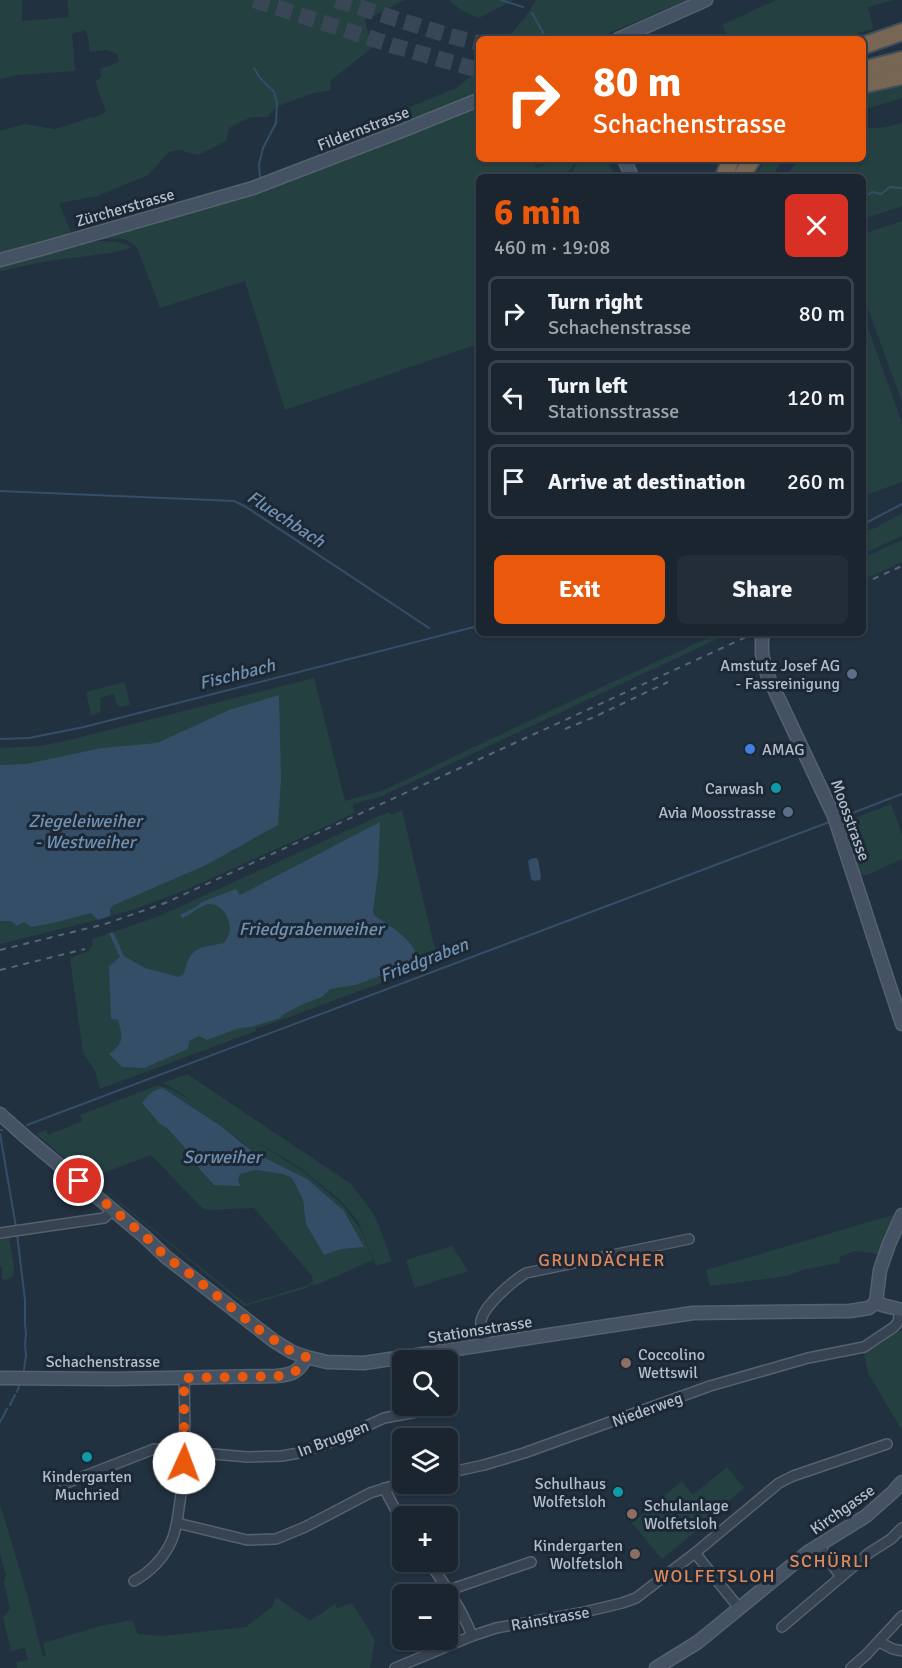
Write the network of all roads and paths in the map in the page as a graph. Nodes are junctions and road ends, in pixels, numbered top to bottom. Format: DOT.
graph roads {
  1 [pos="702,2"];
  2 [pos="902,32"];
  3 [pos="625,36"];
  4 [pos="902,42"];
  5 [pos="866,45"];
  6 [pos="866,51"];
  7 [pos="902,60"];
  8 [pos="866,69"];
  9 [pos="902,69"];
  10 [pos="866,76"];
  11 [pos="902,76"];
  12 [pos="866,84"];
  13 [pos="476,101"];
  14 [pos="259,186"];
  15 [pos="0,260"];
  16 [pos="762,636"];
  17 [pos="902,1024"];
  18 [pos="0,1114"];
  19 [pos="113,1210"];
  20 [pos="902,1215"];
  21 [pos="0,1233"];
  22 [pos="689,1239"];
  23 [pos="876,1302"];
  24 [pos="901,1310"];
  25 [pos="484,1344"];
  26 [pos="306,1357"];
  27 [pos="0,1378"];
  28 [pos="184,1378"];
  29 [pos="395,1416"];
  30 [pos="886,1444"];
  31 [pos="184,1451"];
  32 [pos="458,1470"];
  33 [pos="902,1482"];
  34 [pos="64,1484"];
  35 [pos="392,1486"];
  36 [pos="384,1488"];
  37 [pos="394,1506"];
  38 [pos="177,1523"];
  39 [pos="902,1528"];
  40 [pos="819,1546"];
  41 [pos="695,1553"];
  42 [pos="531,1562"];
  43 [pos="841,1577"];
  44 [pos="134,1581"];
  45 [pos="458,1587"];
  46 [pos="458,1606"];
  47 [pos="739,1608"];
  48 [pos="902,1616"];
  49 [pos="782,1627"];
  50 [pos="472,1636"];
  51 [pos="879,1642"];
  52 [pos="902,1651"];
  53 [pos="395,1668"];
  54 [pos="656,1668"];
  55 [pos="851,1668"];
  1 -- 3 [label="main road"];
  2 -- 5 [label="highway"];
  4 -- 6 [label="highway"];
  7 -- 8 [label="highway"];
  9 -- 10 [label="highway"];
  11 -- 12 [label="highway"];
  13 -- 14 [label="main road, Fildernstrasse"];
  14 -- 15 [label="main road, Zürcherstrasse"];
  16 -- 17 [label="main road, Moosstrasse"];
  18 -- 19 [label="main road, Stationsstrasse"];
  19 -- 21 [label="street"];
  19 -- 26 [label="main road, Stationsstrasse"];
  20 -- 23 [label="main road"];
  22 -- 25 [label="street"];
  23 -- 24 [label="main road"];
  23 -- 25 [label="main road, Stationsstrasse"];
  24 -- 32 [label="street, Niederweg"];
  25 -- 26 [label="main road, Stationsstrasse"];
  26 -- 28 [label="main road, Schachenstrasse"];
  27 -- 28 [label="main road, Schachenstrasse"];
  28 -- 31 [label="street"];
  29 -- 31 [label="street, In Bruggen"];
  30 -- 41 [label="street, Rainstrasse"];
  31 -- 34 [label="street, In Bruggen"];
  31 -- 38 [label="street"];
  33 -- 40 [label="main road, Kirchgasse"];
  35 -- 36 [label="street"];
  36 -- 37 [label="street"];
  36 -- 38 [label="street"];
  38 -- 44 [label="street"];
  39 -- 43 [label="street"];
  40 -- 43 [label="street"];
  40 -- 47 [label="main road, Kirchgasse"];
  41 -- 47 [label="street"];
  41 -- 50 [label="street, Rainstrasse"];
  42 -- 45 [label="street"];
  43 -- 49 [label="street"];
  46 -- 50 [label="street"];
  47 -- 54 [label="main road, Kirchgasse"];
  48 -- 51 [label="street"];
  50 -- 53 [label="street, Rainstrasse"];
  51 -- 52 [label="street"];
  51 -- 55 [label="street"];
}
